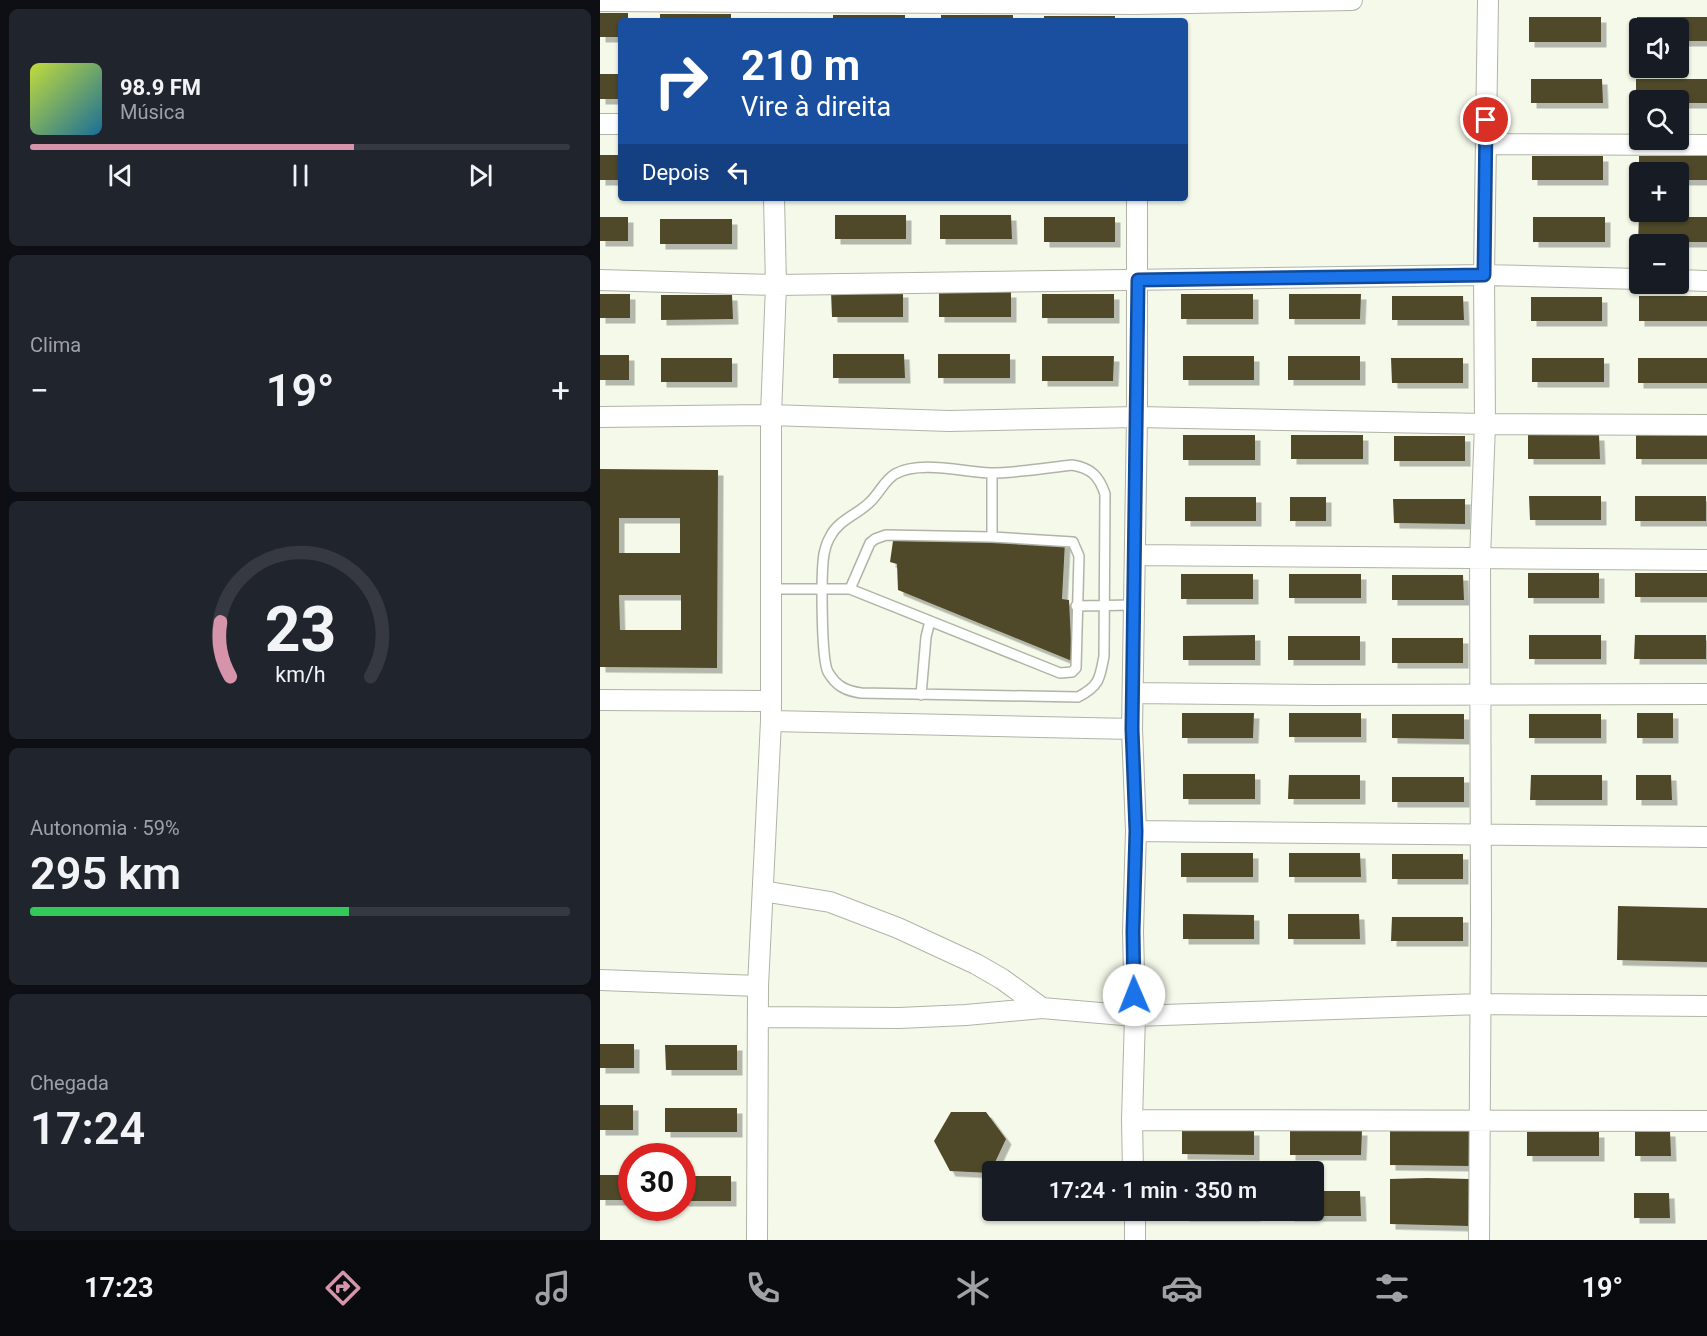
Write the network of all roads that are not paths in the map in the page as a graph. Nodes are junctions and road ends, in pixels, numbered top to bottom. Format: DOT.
graph roads {
  1 [pos="600,0"];
  2 [pos="1352,0"];
  3 [pos="1488,0"];
  4 [pos="771,8"];
  5 [pos="1136,8"];
  6 [pos="600,124"];
  7 [pos="618,124"];
  8 [pos="1486,144"];
  9 [pos="1707,145"];
  10 [pos="774,201"];
  11 [pos="1137,201"];
  12 [pos="1484,275"];
  13 [pos="1629,279"];
  14 [pos="600,280"];
  15 [pos="1138,280"];
  16 [pos="1689,280"];
  17 [pos="1707,281"];
  18 [pos="776,285"];
  19 [pos="771,415"];
  20 [pos="600,417"];
  21 [pos="1137,417"];
  22 [pos="1485,424"];
  23 [pos="1707,424"];
  24 [pos="992,473"];
  25 [pos="992,537"];
  26 [pos="1135,555"];
  27 [pos="1480,559"];
  28 [pos="1707,560"];
  29 [pos="770,589"];
  30 [pos="850,589"];
  31 [pos="822,590"];
  32 [pos="1134,605"];
  33 [pos="1076,606"];
  34 [pos="1103,606"];
  35 [pos="930,621"];
  36 [pos="1133,693"];
  37 [pos="1481,694"];
  38 [pos="1707,694"];
  39 [pos="921,695"];
  40 [pos="600,700"];
  41 [pos="771,701"];
  42 [pos="771,721"];
  43 [pos="1132,729"];
  44 [pos="1136,831"];
  45 [pos="1481,835"];
  46 [pos="1707,837"];
  47 [pos="763,891"];
  48 [pos="600,980"];
  49 [pos="759,986"];
  50 [pos="1480,1004"];
  51 [pos="1707,1006"];
  52 [pos="1042,1008"];
  53 [pos="759,1017"];
  54 [pos="1135,1017"];
  55 [pos="1132,1120"];
  56 [pos="1707,1121"];
  57 [pos="1479,1122"];
  58 [pos="1134,1161"];
  59 [pos="1135,1221"];
  60 [pos="757,1240"];
  61 [pos="1135,1240"];
  62 [pos="1479,1240"];
  1 -- 4 [label="street"];
  2 -- 5 [label="street"];
  3 -- 8 [label="street"];
  4 -- 5 [label="street"];
  6 -- 7 [label="street"];
  8 -- 9 [label="street"];
  8 -- 12 [label="street"];
  10 -- 18 [label="street"];
  11 -- 15 [label="street"];
  12 -- 13 [label="street"];
  12 -- 15 [label="street"];
  12 -- 22 [label="street"];
  14 -- 18 [label="street"];
  15 -- 18 [label="street"];
  15 -- 21 [label="street"];
  16 -- 17 [label="street"];
  18 -- 19 [label="street"];
  19 -- 20 [label="street"];
  19 -- 21 [label="street"];
  19 -- 29 [label="street"];
  21 -- 22 [label="street"];
  21 -- 26 [label="street"];
  22 -- 23 [label="street"];
  22 -- 27 [label="street"];
  24 -- 25 [label="lane"];
  24 -- 31 [label="lane"];
  24 -- 34 [label="lane"];
  25 -- 30 [label="lane"];
  25 -- 33 [label="lane"];
  26 -- 27 [label="street"];
  26 -- 32 [label="street"];
  27 -- 28 [label="street"];
  27 -- 37 [label="street"];
  29 -- 31 [label="lane"];
  29 -- 41 [label="street"];
  30 -- 31 [label="lane"];
  30 -- 35 [label="lane"];
  31 -- 39 [label="lane"];
  32 -- 34 [label="lane"];
  32 -- 36 [label="street"];
  33 -- 34 [label="lane"];
  33 -- 35 [label="lane"];
  34 -- 39 [label="lane"];
  35 -- 39 [label="lane"];
  36 -- 37 [label="street"];
  36 -- 43 [label="street"];
  37 -- 38 [label="street"];
  37 -- 45 [label="street"];
  40 -- 41 [label="street"];
  41 -- 42 [label="street"];
  42 -- 43 [label="street"];
  42 -- 47 [label="street"];
  43 -- 44 [label="street"];
  44 -- 45 [label="street"];
  44 -- 54 [label="street"];
  45 -- 46 [label="street"];
  45 -- 50 [label="street"];
  47 -- 49 [label="street"];
  47 -- 52 [label="street"];
  48 -- 49 [label="street"];
  49 -- 53 [label="street"];
  50 -- 51 [label="street"];
  50 -- 54 [label="street"];
  50 -- 57 [label="street"];
  52 -- 53 [label="street"];
  52 -- 54 [label="street"];
  53 -- 60 [label="street"];
  54 -- 55 [label="street"];
  55 -- 57 [label="street"];
  55 -- 58 [label="street"];
  56 -- 57 [label="street"];
  57 -- 62 [label="street"];
  59 -- 61 [label="street"];
}
